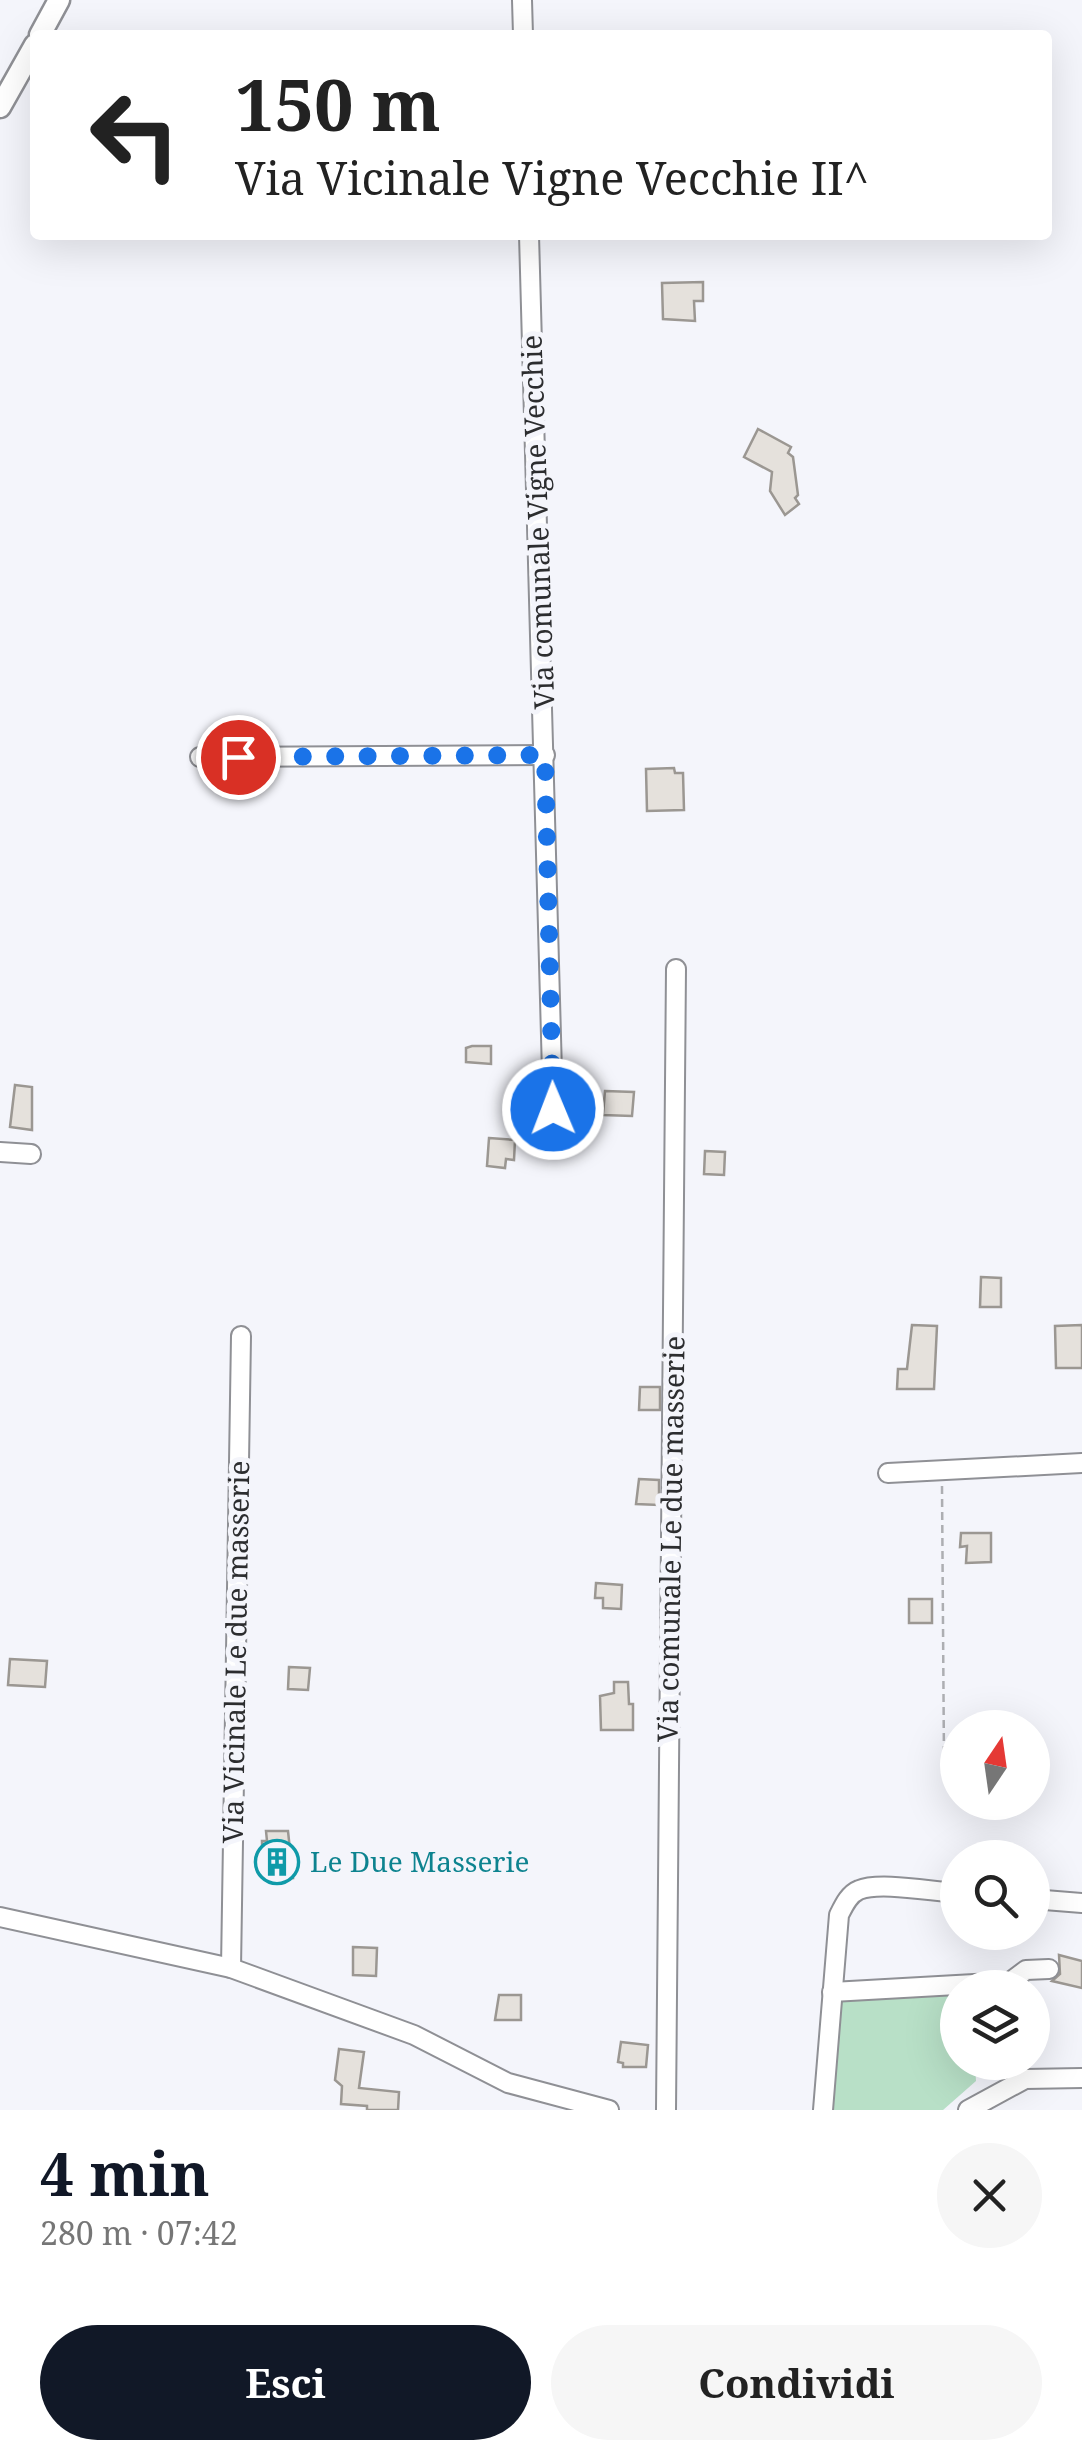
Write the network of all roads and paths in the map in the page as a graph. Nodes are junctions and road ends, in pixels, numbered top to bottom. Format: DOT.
graph roads {
  1 [pos="59,0"];
  2 [pos="522,0"];
  3 [pos="43,30"];
  4 [pos="523,30"];
  5 [pos="30,54"];
  6 [pos="0,107"];
  7 [pos="529,240"];
  8 [pos="545,755"];
  9 [pos="200,757"];
  10 [pos="676,969"];
  11 [pos="553,1109"];
  12 [pos="0,1152"];
  13 [pos="30,1154"];
  14 [pos="241,1336"];
  15 [pos="1082,1463"];
  16 [pos="941,1469"];
  17 [pos="888,1473"];
  18 [pos="943,1710"];
  19 [pos="940,1893"];
  20 [pos="1050,1900"];
  21 [pos="1082,1903"];
  22 [pos="0,1917"];
  23 [pos="231,1968"];
  24 [pos="1049,1969"];
  25 [pos="832,1992"];
  26 [pos="1082,2078"];
  27 [pos="608,2110"];
  28 [pos="666,2110"];
  29 [pos="823,2110"];
  30 [pos="968,2110"];
  1 -- 3 [label="main road"];
  2 -- 4 [label="street"];
  5 -- 6 [label="main road"];
  7 -- 8 [label="street, Via comunale Vigne Vecchie"];
  8 -- 9 [label="street"];
  8 -- 11 [label="street, Via comunale Vigne Vecchie"];
  10 -- 28 [label="street, Via comunale Le due masserie"];
  12 -- 13 [label="street"];
  14 -- 23 [label="street, Via Vicinale Le due masserie"];
  15 -- 16 [label="street"];
  16 -- 17 [label="street"];
  16 -- 18 [label="path"];
  19 -- 25 [label="street"];
  20 -- 21 [label="street"];
  22 -- 23 [label="street"];
  23 -- 27 [label="street"];
  24 -- 25 [label="street"];
  25 -- 29 [label="street"];
  26 -- 30 [label="street"];
}
